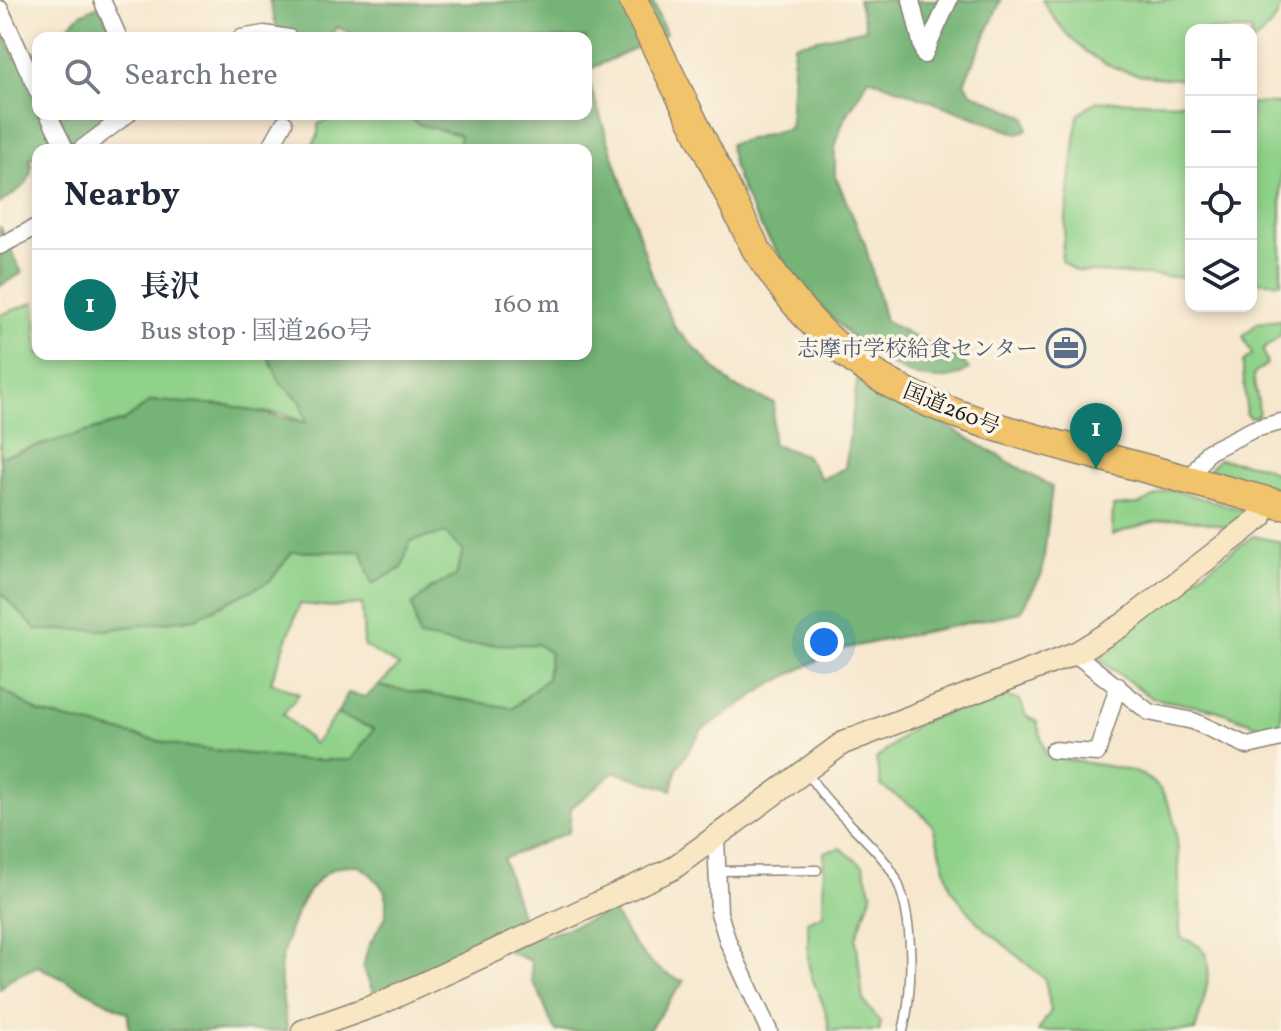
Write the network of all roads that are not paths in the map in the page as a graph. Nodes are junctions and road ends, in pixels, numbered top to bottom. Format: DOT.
graph roads {
  1 [pos="102,0"];
  2 [pos="633,0"];
  3 [pos="911,0"];
  4 [pos="949,0"];
  5 [pos="0,9"];
  6 [pos="116,32"];
  7 [pos="32,79"];
  8 [pos="51,120"];
  9 [pos="120,120"];
  10 [pos="284,123"];
  11 [pos="63,144"];
  12 [pos="88,144"];
  13 [pos="272,144"];
  14 [pos="32,229"];
  15 [pos="0,246"];
  16 [pos="1281,422"];
  17 [pos="1189,481"];
  18 [pos="1271,511"];
  19 [pos="1074,653"];
  20 [pos="1118,686"];
  21 [pos="1281,738"];
  22 [pos="1053,750"];
  23 [pos="804,768"];
  24 [pos="716,837"];
  25 [pos="817,870"];
  26 [pos="717,872"];
  27 [pos="303,1031"];
  28 [pos="769,1031"];
  29 [pos="903,1031"];
  1 -- 6 [label="street"];
  2 -- 17 [label="highway, 国道260号"];
  3 -- 4 [label="street"];
  5 -- 7 [label="street"];
  8 -- 11 [label="street"];
  9 -- 12 [label="street"];
  10 -- 13 [label="street"];
  14 -- 15 [label="street"];
  16 -- 17 [label="street"];
  17 -- 18 [label="highway, 国道260号"];
  18 -- 19 [label="street"];
  19 -- 20 [label="street"];
  19 -- 23 [label="street"];
  20 -- 21 [label="street"];
  20 -- 22 [label="street"];
  23 -- 24 [label="street"];
  23 -- 29 [label="lane"];
  24 -- 26 [label="street"];
  24 -- 27 [label="street"];
  25 -- 26 [label="lane"];
  26 -- 28 [label="street"];
}
